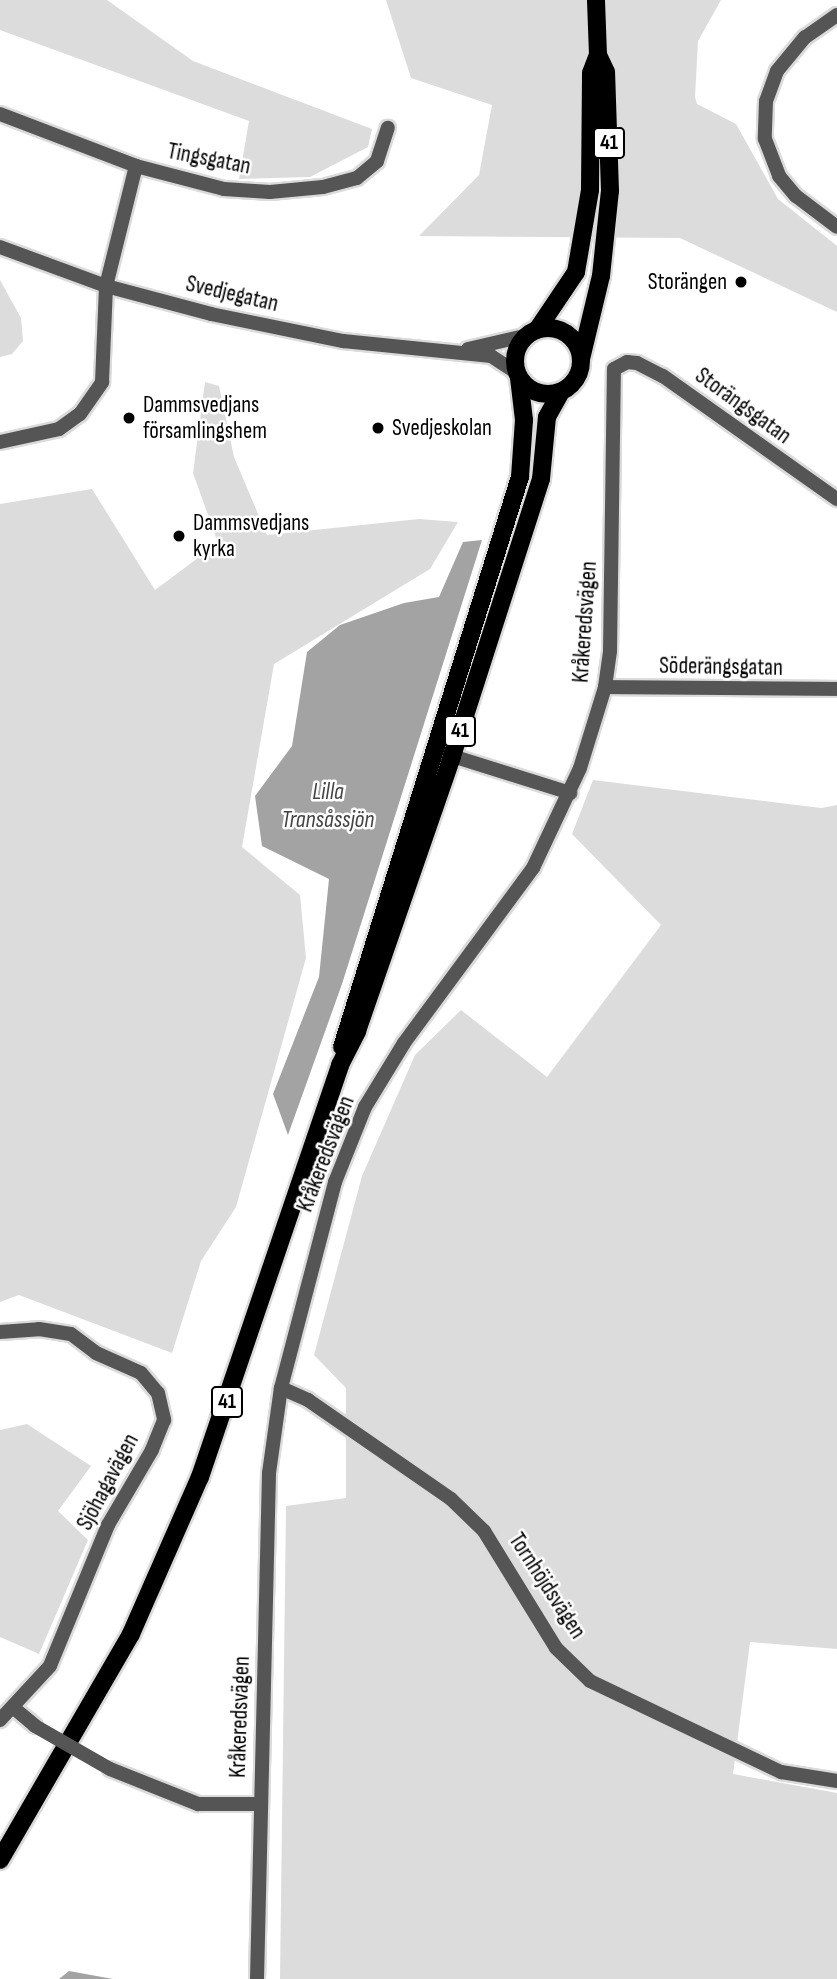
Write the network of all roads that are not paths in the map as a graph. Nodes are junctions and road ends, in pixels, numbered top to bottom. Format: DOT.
graph roads {
  1 [pos="596,0"];
  2 [pos="837,15"];
  3 [pos="598,55"];
  4 [pos="0,114"];
  5 [pos="388,128"];
  6 [pos="136,166"];
  7 [pos="837,227"];
  8 [pos="0,247"];
  9 [pos="106,286"];
  10 [pos="532,332"];
  11 [pos="462,351"];
  12 [pos="581,359"];
  13 [pos="619,365"];
  14 [pos="518,375"];
  15 [pos="561,392"];
  16 [pos="0,442"];
  17 [pos="837,499"];
  18 [pos="605,687"];
  19 [pos="837,689"];
  20 [pos="433,750"];
  21 [pos="452,756"];
  22 [pos="570,793"];
  23 [pos="340,1065"];
  24 [pos="0,1332"];
  25 [pos="281,1388"];
  26 [pos="15,1709"];
  27 [pos="0,1720"];
  28 [pos="837,1781"];
  29 [pos="260,1804"];
  30 [pos="0,1860"];
  31 [pos="257,1979"];
  1 -- 3 [label="main road, 41"];
  2 -- 7 [label="street"];
  3 -- 10 [label="main road, 41"];
  3 -- 12 [label="main road, 41"];
  4 -- 6 [label="street, Tingsgatan"];
  5 -- 6 [label="street, Tingsgatan"];
  6 -- 9 [label="street"];
  8 -- 9 [label="street, Svedjegatan"];
  9 -- 11 [label="street, Svedjegatan"];
  9 -- 16 [label="street"];
  10 -- 11 [label="street, Svedjegatan"];
  10 -- 12 [label="main road"];
  10 -- 14 [label="main road, 41"];
  11 -- 14 [label="street, Svedjegatan"];
  12 -- 15 [label="main road, 41"];
  13 -- 17 [label="street, Storängsgatan"];
  13 -- 18 [label="street, Kråkeredsvägen"];
  14 -- 15 [label="main road"];
  14 -- 20 [label="main road, 41"];
  15 -- 21 [label="main road, 41"];
  18 -- 19 [label="street, Söderängsgatan"];
  18 -- 22 [label="street, Kråkeredsvägen"];
  20 -- 21 [label="street"];
  20 -- 23 [label="main road, 41"];
  21 -- 22 [label="street"];
  21 -- 23 [label="main road, 41"];
  22 -- 25 [label="street, Kråkeredsvägen"];
  23 -- 30 [label="main road, 41"];
  24 -- 26 [label="street, Sjöhagavägen"];
  25 -- 28 [label="street, Tornhöjdsvägen"];
  25 -- 29 [label="street, Kråkeredsvägen"];
  26 -- 27 [label="street, Sjöhagavägen"];
  26 -- 29 [label="street, bridge"];
  29 -- 31 [label="street, Kråkeredsvägen"];
}
